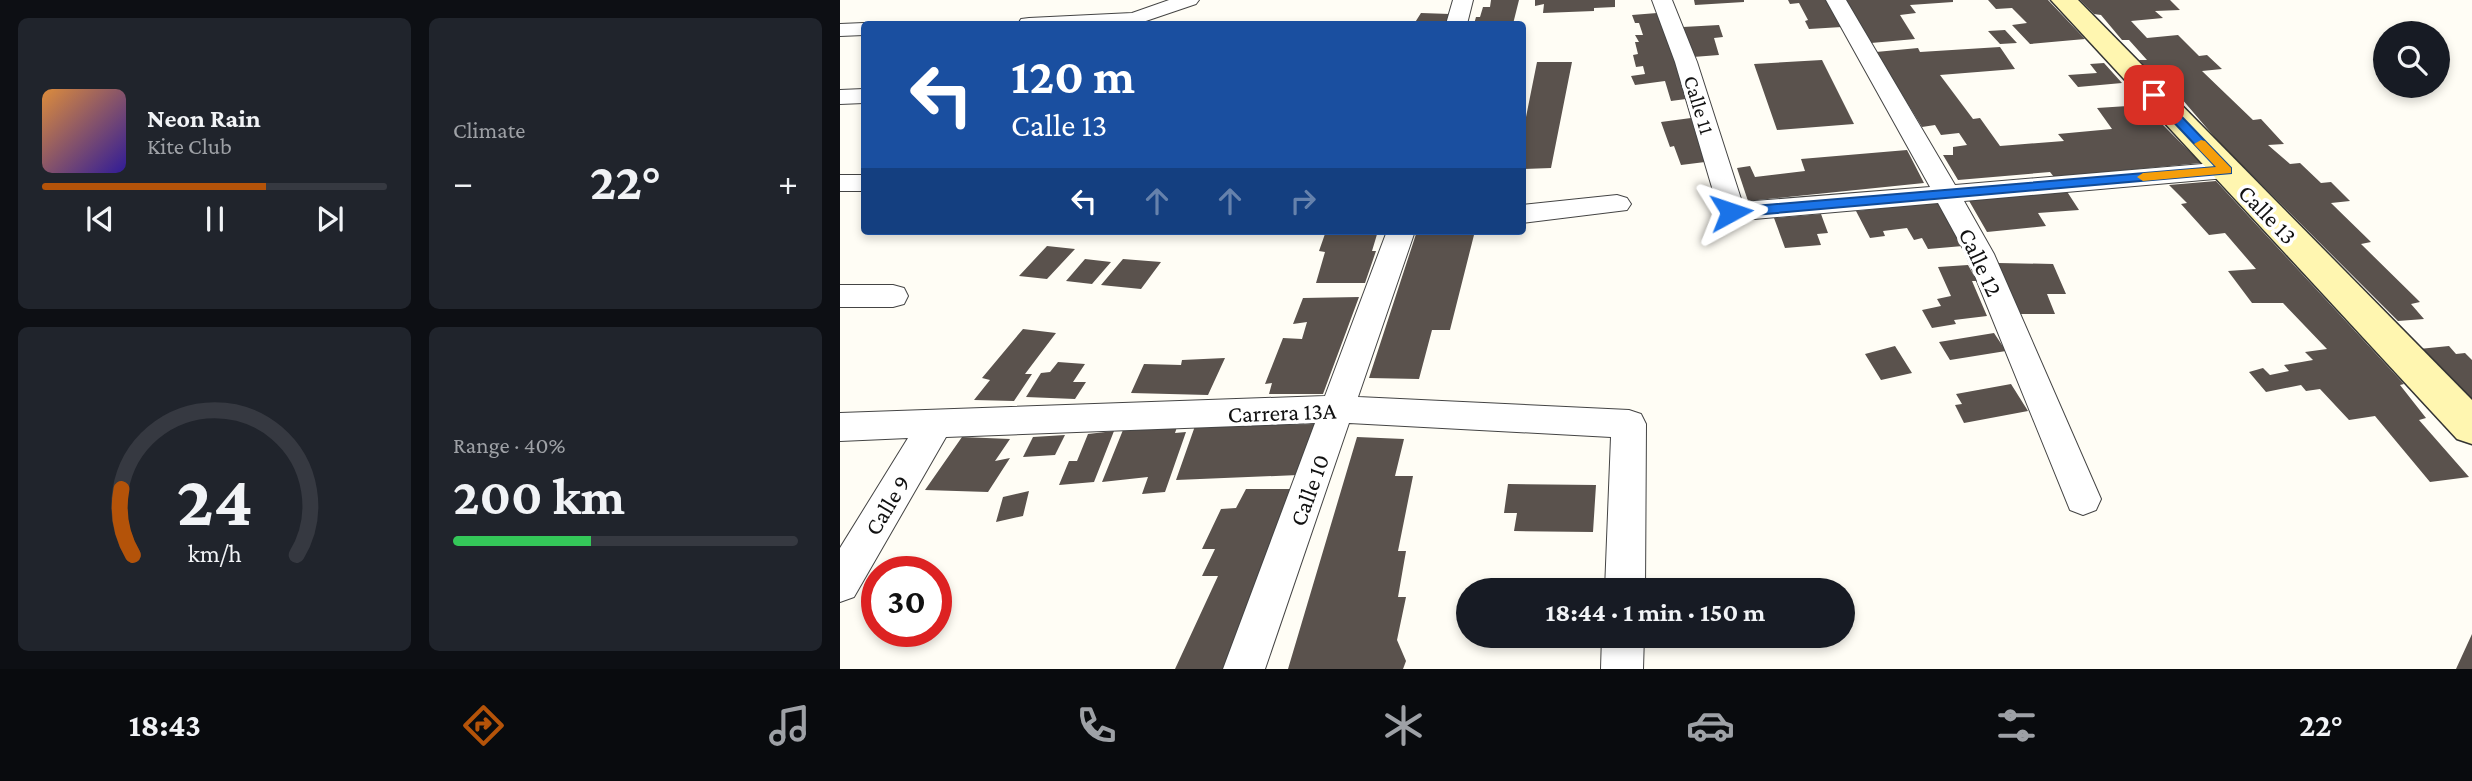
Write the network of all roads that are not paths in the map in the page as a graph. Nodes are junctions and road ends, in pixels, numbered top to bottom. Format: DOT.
graph roads {
  1 [pos="1189,0"];
  2 [pos="1462,0"];
  3 [pos="1662,0"];
  4 [pos="1836,0"];
  5 [pos="2064,0"];
  6 [pos="1115,21"];
  7 [pos="1458,21"];
  8 [pos="861,29"];
  9 [pos="840,30"];
  10 [pos="861,96"];
  11 [pos="840,97"];
  12 [pos="2226,170"];
  13 [pos="840,183"];
  14 [pos="861,183"];
  15 [pos="1947,193"];
  16 [pos="1617,204"];
  17 [pos="1526,214"];
  18 [pos="1400,235"];
  19 [pos="840,296"];
  20 [pos="893,296"];
  21 [pos="1338,409"];
  22 [pos="935,425"];
  23 [pos="840,427"];
  24 [pos="2472,427"];
  25 [pos="2083,499"];
  26 [pos="1625,578"];
  27 [pos="840,584"];
  28 [pos="1623,648"];
  29 [pos="1244,669"];
  30 [pos="1622,669"];
  1 -- 6 [label="street"];
  2 -- 7 [label="street"];
  3 -- 15 [label="street, Calle 11"];
  4 -- 15 [label="street, Calle 12"];
  5 -- 12 [label="street, Calle 13"];
  8 -- 9 [label="street"];
  10 -- 11 [label="street"];
  12 -- 15 [label="street"];
  12 -- 24 [label="street, Calle 13"];
  13 -- 14 [label="street"];
  15 -- 25 [label="street, Calle 12"];
  16 -- 17 [label="street"];
  18 -- 21 [label="street, Calle 10"];
  19 -- 20 [label="street"];
  21 -- 22 [label="street, Carrera 13A"];
  21 -- 26 [label="street, Carrera 13A"];
  21 -- 29 [label="street, Calle 10"];
  22 -- 23 [label="street, Carrera 13A"];
  22 -- 27 [label="street, Calle 9"];
  28 -- 30 [label="street"];
}
